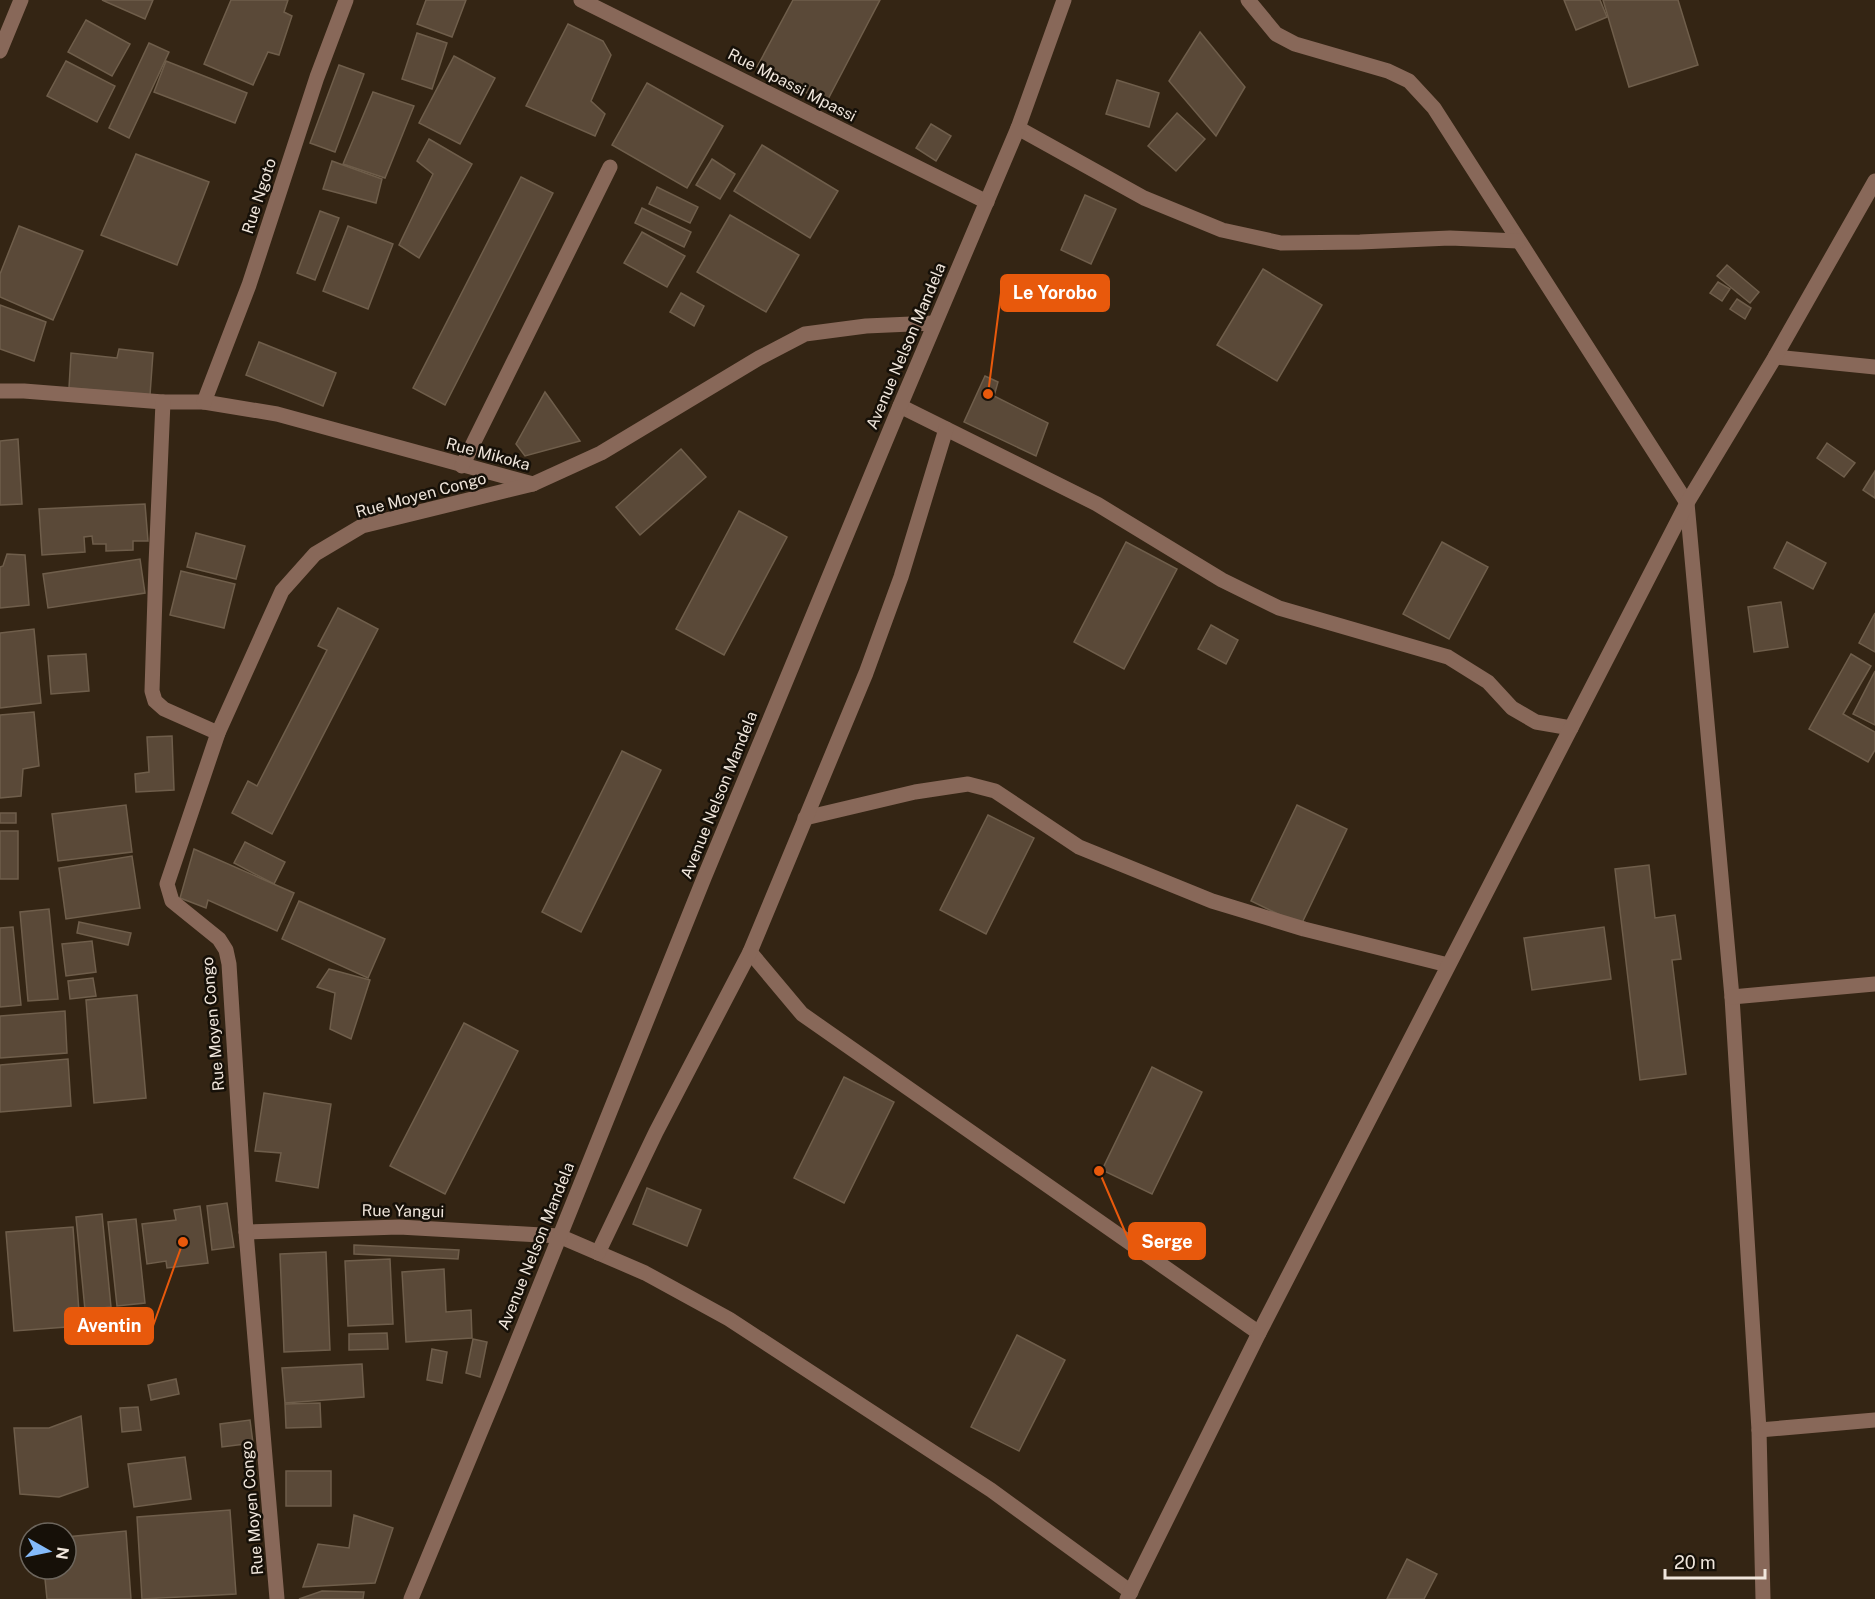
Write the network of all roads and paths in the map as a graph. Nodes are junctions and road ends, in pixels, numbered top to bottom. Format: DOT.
graph roads {
  1 [pos="21,0"];
  2 [pos="346,0"];
  3 [pos="581,0"];
  4 [pos="1248,0"];
  5 [pos="1065,2"];
  6 [pos="0,51"];
  7 [pos="1018,128"];
  8 [pos="610,167"];
  9 [pos="1875,181"];
  10 [pos="987,202"];
  11 [pos="1518,241"];
  12 [pos="934,323"];
  13 [pos="1775,357"];
  14 [pos="1875,367"];
  15 [pos="0,391"];
  16 [pos="163,402"];
  17 [pos="204,402"];
  18 [pos="900,406"];
  19 [pos="946,429"];
  20 [pos="462,466"];
  21 [pos="533,484"];
  22 [pos="1687,503"];
  23 [pos="1571,728"];
  24 [pos="218,733"];
  25 [pos="805,818"];
  26 [pos="750,952"];
  27 [pos="1448,965"];
  28 [pos="1875,984"];
  29 [pos="1732,997"];
  30 [pos="246,1232"];
  31 [pos="559,1236"];
  32 [pos="598,1253"];
  33 [pos="1258,1333"];
  34 [pos="1875,1420"];
  35 [pos="1759,1430"];
  36 [pos="1129,1596"];
  37 [pos="277,1599"];
  38 [pos="411,1599"];
  39 [pos="1763,1599"];
  1 -- 6 [label="street"];
  2 -- 17 [label="street, Rue Ngoto"];
  3 -- 10 [label="street, Rue Mpassi Mpassi"];
  4 -- 11 [label="street"];
  5 -- 7 [label="street, Avenue Nelson Mandela"];
  7 -- 10 [label="street, Avenue Nelson Mandela"];
  7 -- 11 [label="street"];
  8 -- 20 [label="street"];
  9 -- 13 [label="street"];
  10 -- 12 [label="street, Avenue Nelson Mandela"];
  11 -- 22 [label="street"];
  12 -- 18 [label="street, Avenue Nelson Mandela"];
  12 -- 21 [label="street, Rue Mikoka"];
  13 -- 14 [label="street"];
  13 -- 22 [label="street"];
  15 -- 16 [label="street, Rue Mikoka"];
  16 -- 17 [label="street, Rue Mikoka"];
  16 -- 24 [label="street"];
  17 -- 20 [label="street, Rue Mikoka"];
  18 -- 19 [label="street"];
  18 -- 31 [label="street, Avenue Nelson Mandela"];
  19 -- 23 [label="street"];
  19 -- 25 [label="street"];
  20 -- 21 [label="street, Rue Mikoka"];
  21 -- 24 [label="street, Rue Moyen Congo"];
  22 -- 23 [label="street"];
  22 -- 29 [label="street"];
  23 -- 27 [label="street"];
  24 -- 30 [label="street, Rue Moyen Congo"];
  25 -- 26 [label="street"];
  25 -- 27 [label="street"];
  26 -- 32 [label="street"];
  26 -- 33 [label="street"];
  27 -- 33 [label="street"];
  28 -- 29 [label="street"];
  29 -- 35 [label="street"];
  30 -- 31 [label="street, Rue Yangui"];
  30 -- 37 [label="street, Rue Moyen Congo"];
  31 -- 32 [label="street"];
  31 -- 38 [label="street, Avenue Nelson Mandela"];
  32 -- 36 [label="street"];
  33 -- 36 [label="street"];
  34 -- 35 [label="street"];
  35 -- 39 [label="street"];
}
